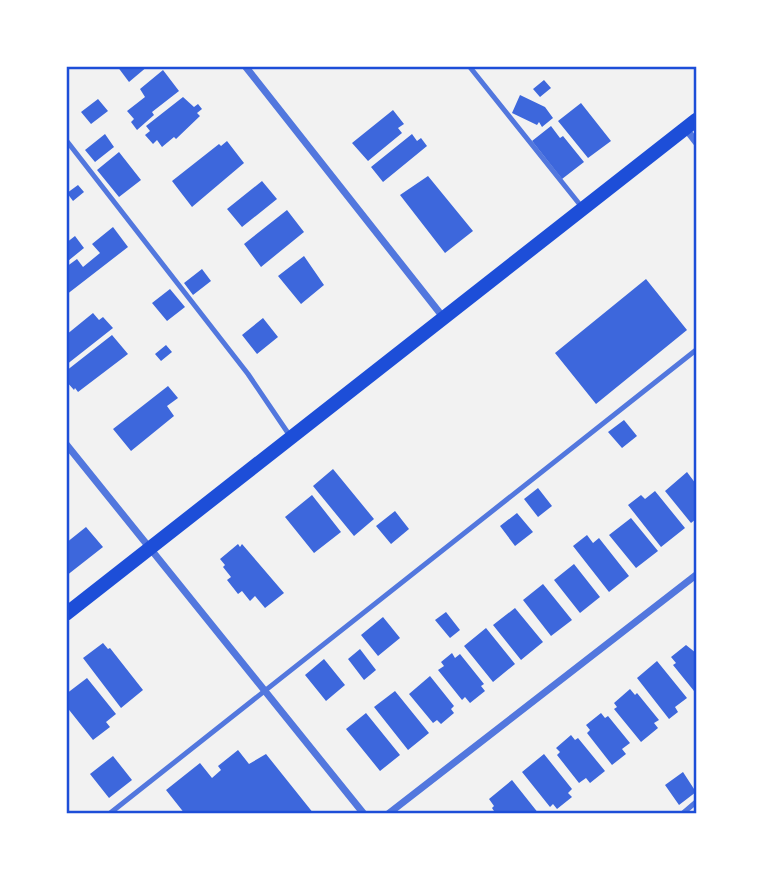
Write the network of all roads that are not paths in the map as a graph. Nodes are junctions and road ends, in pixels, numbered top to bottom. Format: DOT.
graph roads {
  1 [pos="245,66"];
  2 [pos="469,66"];
  3 [pos="691,124"];
  4 [pos="66,140"];
  5 [pos="696,142"];
  6 [pos="583,209"];
  7 [pos="444,318"];
  8 [pos="696,350"];
  9 [pos="291,437"];
  10 [pos="66,444"];
  11 [pos="149,548"];
  12 [pos="696,575"];
  13 [pos="66,614"];
  14 [pos="265,691"];
  15 [pos="696,802"];
  16 [pos="109,814"];
  17 [pos="364,814"];
  18 [pos="388,814"];
  19 [pos="682,814"];
  1 -- 7 [label="street"];
  2 -- 6 [label="lane"];
  3 -- 5 [label="street"];
  3 -- 6 [label="main road"];
  4 -- 9 [label="lane"];
  6 -- 7 [label="main road"];
  7 -- 9 [label="main road"];
  8 -- 14 [label="lane"];
  9 -- 11 [label="main road"];
  10 -- 11 [label="street"];
  11 -- 13 [label="main road"];
  11 -- 14 [label="street"];
  12 -- 18 [label="street"];
  14 -- 16 [label="lane"];
  14 -- 17 [label="street"];
  15 -- 19 [label="lane"];
}
